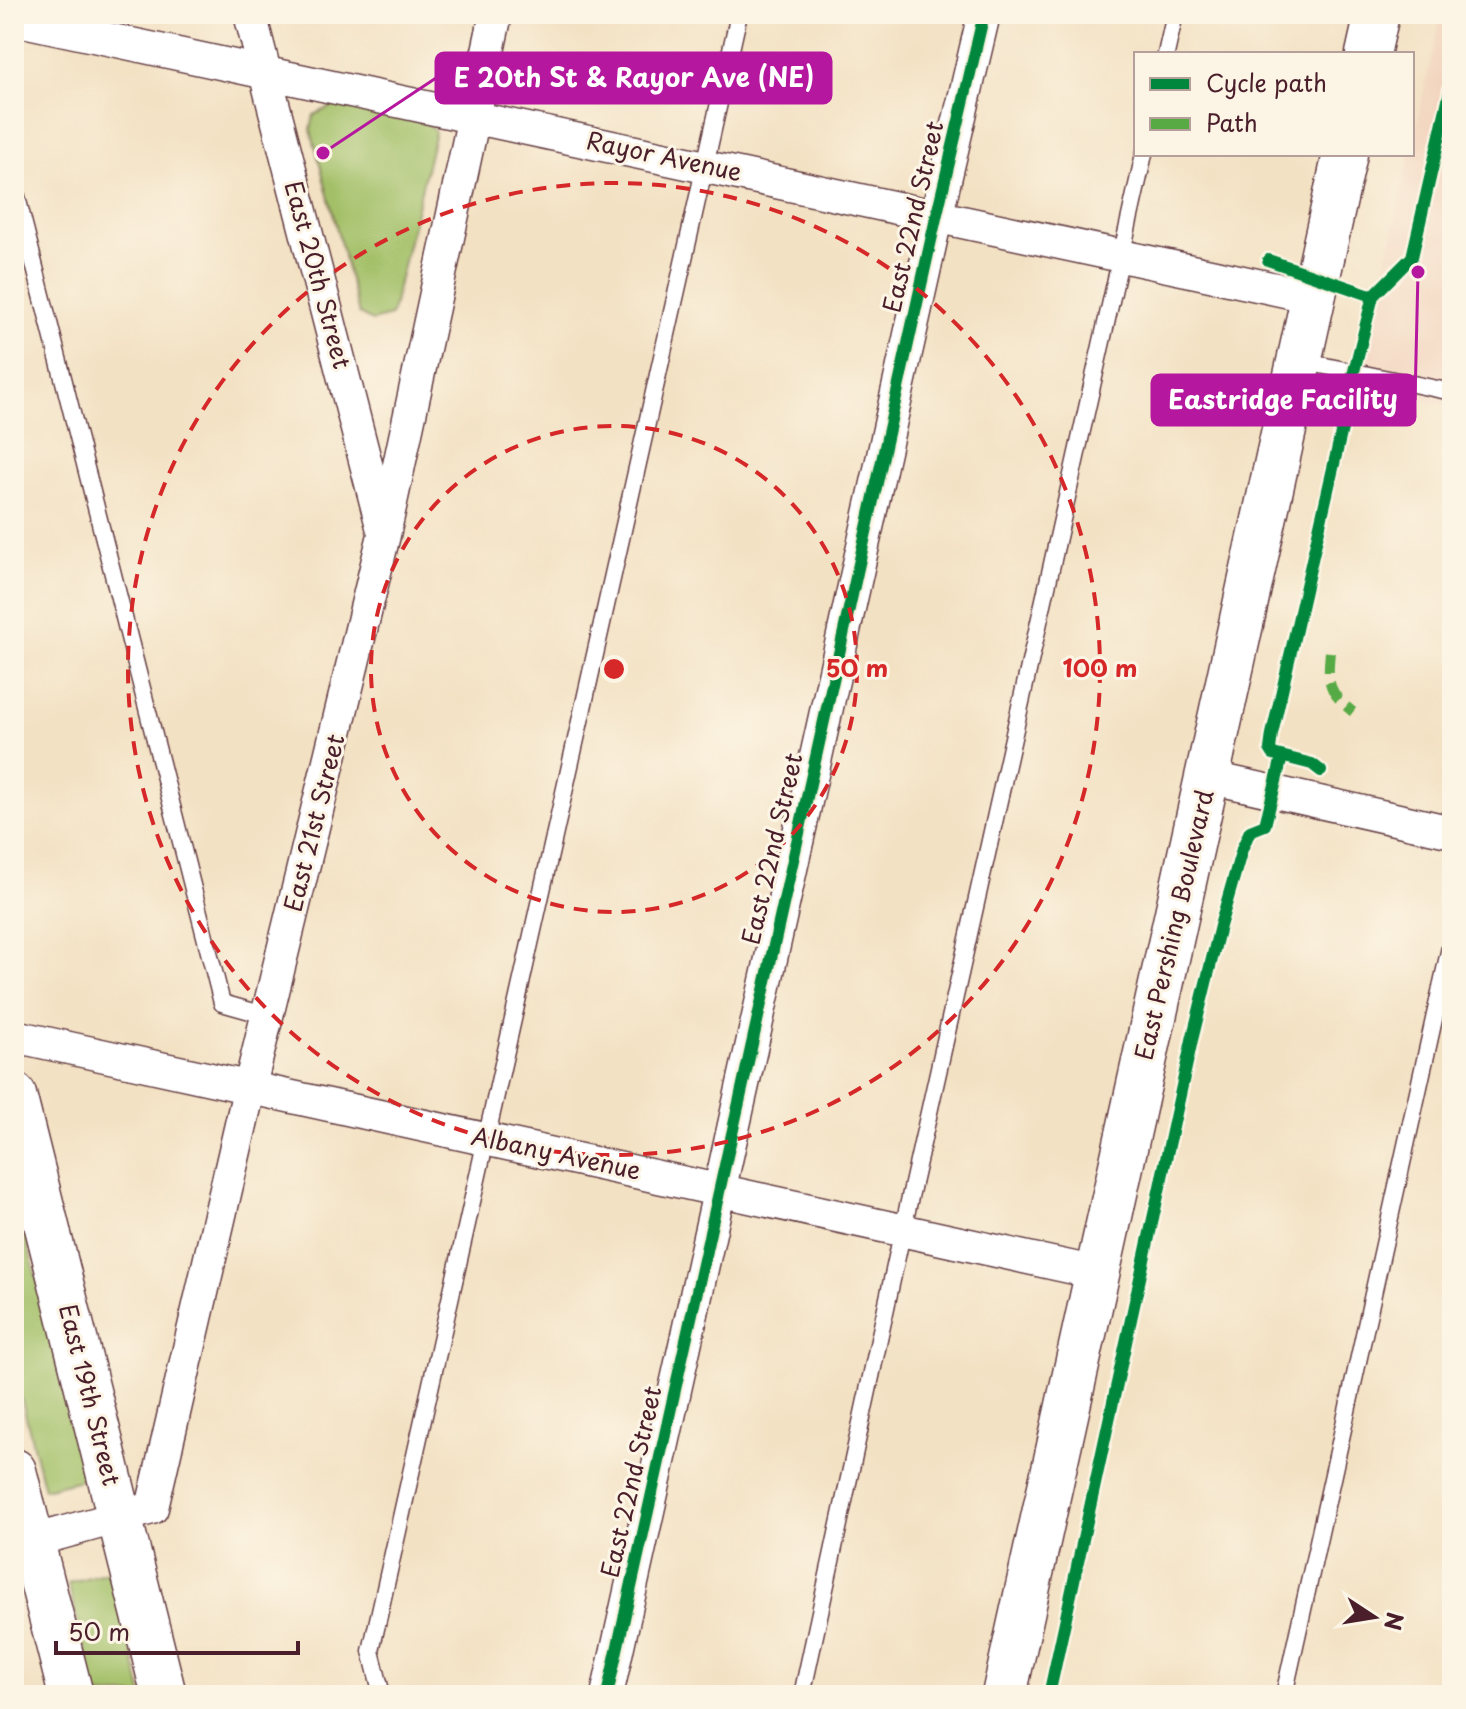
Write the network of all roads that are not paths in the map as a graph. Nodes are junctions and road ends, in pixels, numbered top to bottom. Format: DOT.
graph roads {
  1 [pos="250,14"];
  2 [pos="496,14"];
  3 [pos="739,14"];
  4 [pos="984,14"];
  5 [pos="1175,14"];
  6 [pos="1377,14"];
  7 [pos="14,19"];
  8 [pos="1166,52"];
  9 [pos="1368,52"];
  10 [pos="264,71"];
  11 [pos="473,117"];
  12 [pos="1144,156"];
  13 [pos="1345,156"];
  14 [pos="706,166"];
  15 [pos="14,185"];
  16 [pos="936,218"];
  17 [pos="1122,258"];
  18 [pos="1313,297"];
  19 [pos="1298,361"];
  20 [pos="1451,393"];
  21 [pos="384,535"];
  22 [pos="1208,777"];
  23 [pos="1452,832"];
  24 [pos="1452,938"];
  25 [pos="268,1016"];
  26 [pos="14,1036"];
  27 [pos="249,1090"];
  28 [pos="14,1095"];
  29 [pos="487,1139"];
  30 [pos="719,1190"];
  31 [pos="903,1231"];
  32 [pos="1097,1273"];
  33 [pos="14,1471"];
  34 [pos="119,1517"];
  35 [pos="32,1541"];
  36 [pos="71,1695"];
  37 [pos="164,1695"];
  38 [pos="382,1695"];
  39 [pos="607,1695"];
  40 [pos="802,1695"];
  41 [pos="1004,1695"];
  42 [pos="1284,1695"];
  1 -- 10 [label="street, East 20th Street"];
  2 -- 11 [label="street, East 21st Street"];
  3 -- 14 [label="lane"];
  4 -- 16 [label="street, East 22nd Street"];
  5 -- 8 [label="lane"];
  6 -- 9 [label="main road"];
  7 -- 10 [label="street, Rayor Avenue"];
  10 -- 11 [label="street, Rayor Avenue"];
  10 -- 21 [label="street, East 20th Street"];
  11 -- 14 [label="street, Rayor Avenue"];
  11 -- 21 [label="street, East 21st Street"];
  12 -- 17 [label="lane"];
  13 -- 18 [label="main road, East Pershing Boulevard"];
  14 -- 16 [label="street, Rayor Avenue"];
  14 -- 29 [label="lane"];
  15 -- 25 [label="lane"];
  16 -- 17 [label="street, Rayor Avenue"];
  16 -- 30 [label="street, East 22nd Street"];
  17 -- 18 [label="street, Rayor Avenue"];
  17 -- 31 [label="lane"];
  18 -- 19 [label="main road, East Pershing Boulevard"];
  19 -- 20 [label="lane"];
  19 -- 22 [label="main road, East Pershing Boulevard"];
  21 -- 25 [label="street, East 21st Street"];
  22 -- 23 [label="street"];
  22 -- 32 [label="main road, East Pershing Boulevard"];
  24 -- 42 [label="lane"];
  25 -- 27 [label="street, East 21st Street"];
  26 -- 27 [label="street, Albany Avenue"];
  27 -- 29 [label="street, Albany Avenue"];
  27 -- 34 [label="street, East 21st Street"];
  28 -- 34 [label="main road, East 19th Street"];
  29 -- 30 [label="street, Albany Avenue"];
  29 -- 38 [label="lane"];
  30 -- 31 [label="street, Albany Avenue"];
  30 -- 39 [label="street, East 22nd Street"];
  31 -- 32 [label="street, Albany Avenue"];
  31 -- 40 [label="lane"];
  32 -- 41 [label="main road, East Pershing Boulevard"];
  33 -- 35 [label="main road"];
  34 -- 35 [label="street, East 21st Street"];
  34 -- 37 [label="main road, East 19th Street"];
  35 -- 36 [label="main road"];
}
